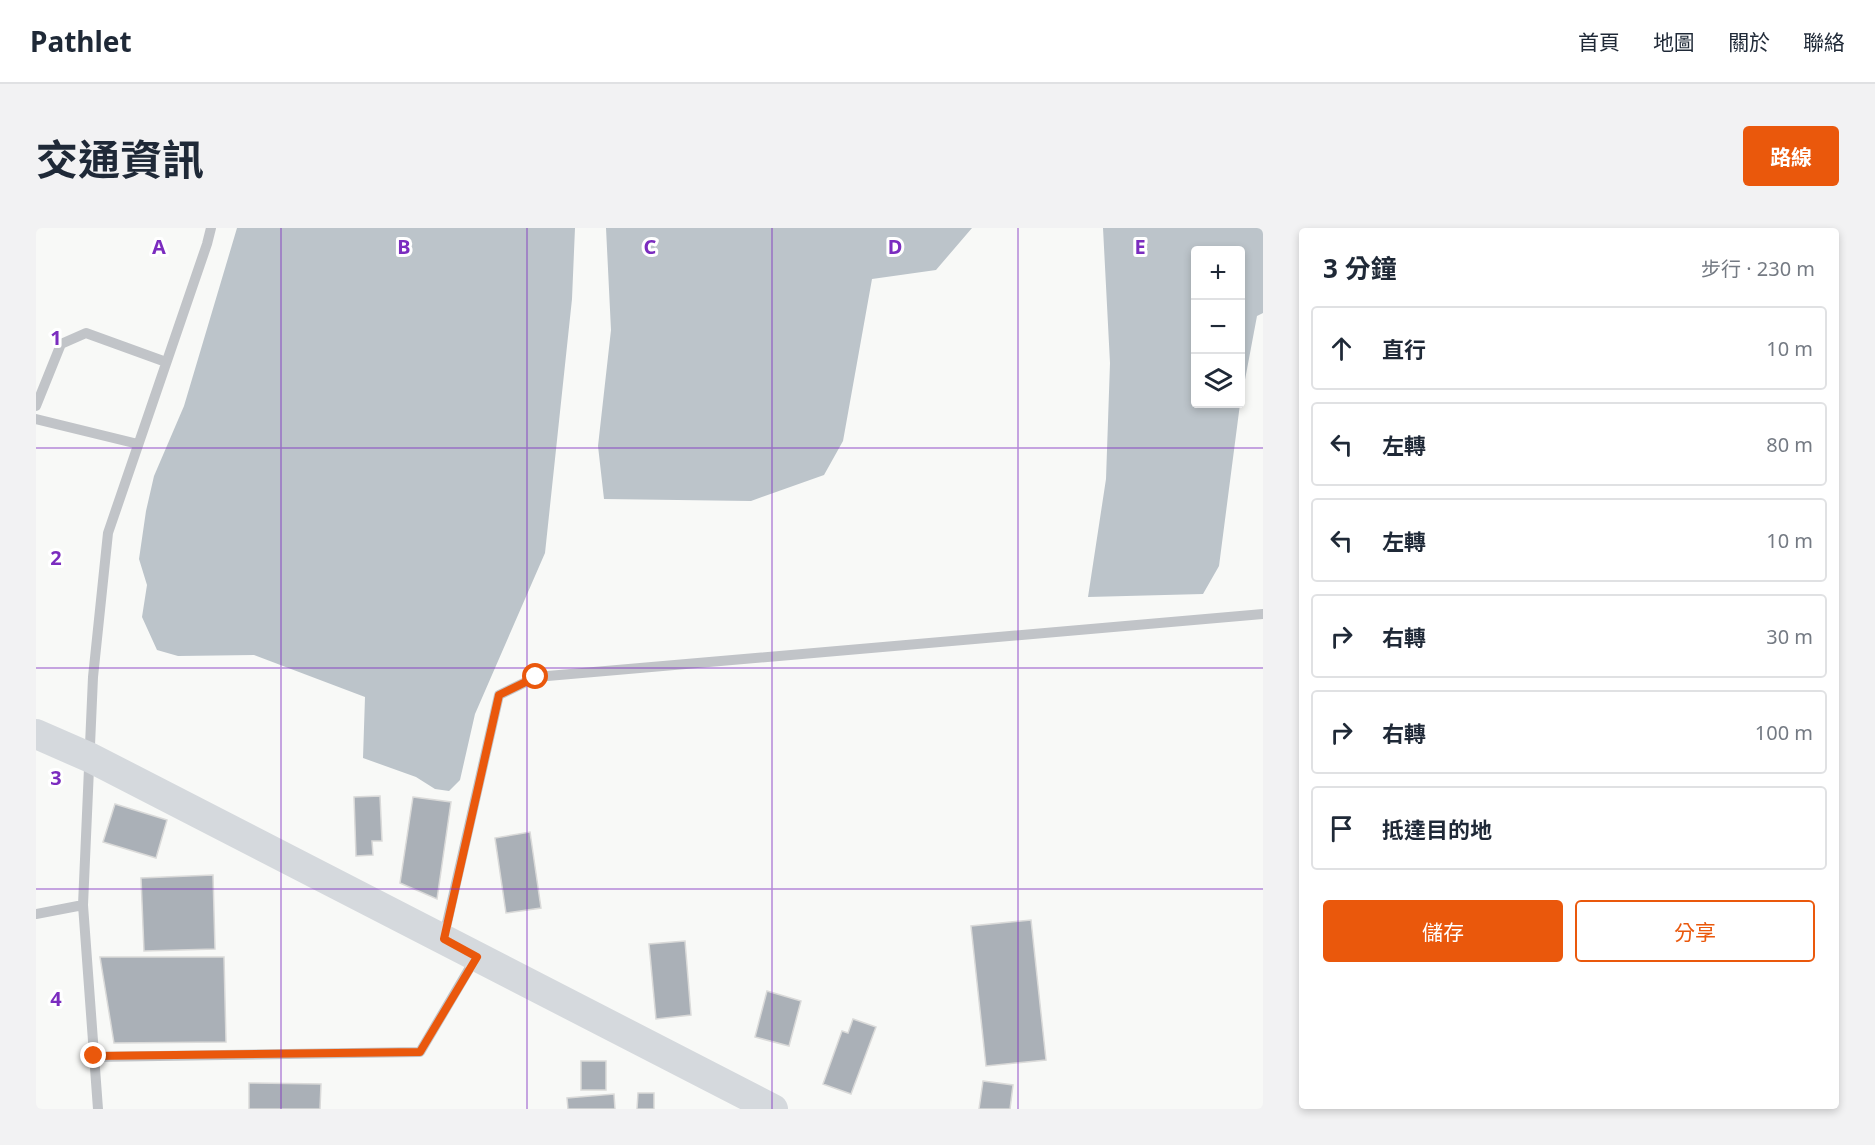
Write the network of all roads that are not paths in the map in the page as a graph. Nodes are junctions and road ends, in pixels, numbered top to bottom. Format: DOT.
graph roads {
  1 [pos="211,228"];
  2 [pos="166,362"];
  3 [pos="36,406"];
  4 [pos="36,419"];
  5 [pos="138,444"];
  6 [pos="1263,614"];
  7 [pos="36,734"];
  8 [pos="91,758"];
  9 [pos="83,905"];
  10 [pos="36,914"];
  11 [pos="444,939"];
  12 [pos="477,957"];
  13 [pos="94,1056"];
  14 [pos="98,1109"];
  15 [pos="773,1109"];
  1 -- 2 [label="lane"];
  2 -- 3 [label="lane"];
  2 -- 5 [label="lane"];
  4 -- 5 [label="lane"];
  5 -- 8 [label="lane"];
  6 -- 11 [label="lane"];
  7 -- 8 [label="street"];
  8 -- 9 [label="lane"];
  8 -- 11 [label="street"];
  9 -- 10 [label="lane"];
  9 -- 13 [label="lane"];
  11 -- 12 [label="street"];
  12 -- 13 [label="lane"];
  12 -- 15 [label="street"];
  13 -- 14 [label="lane"];
}
